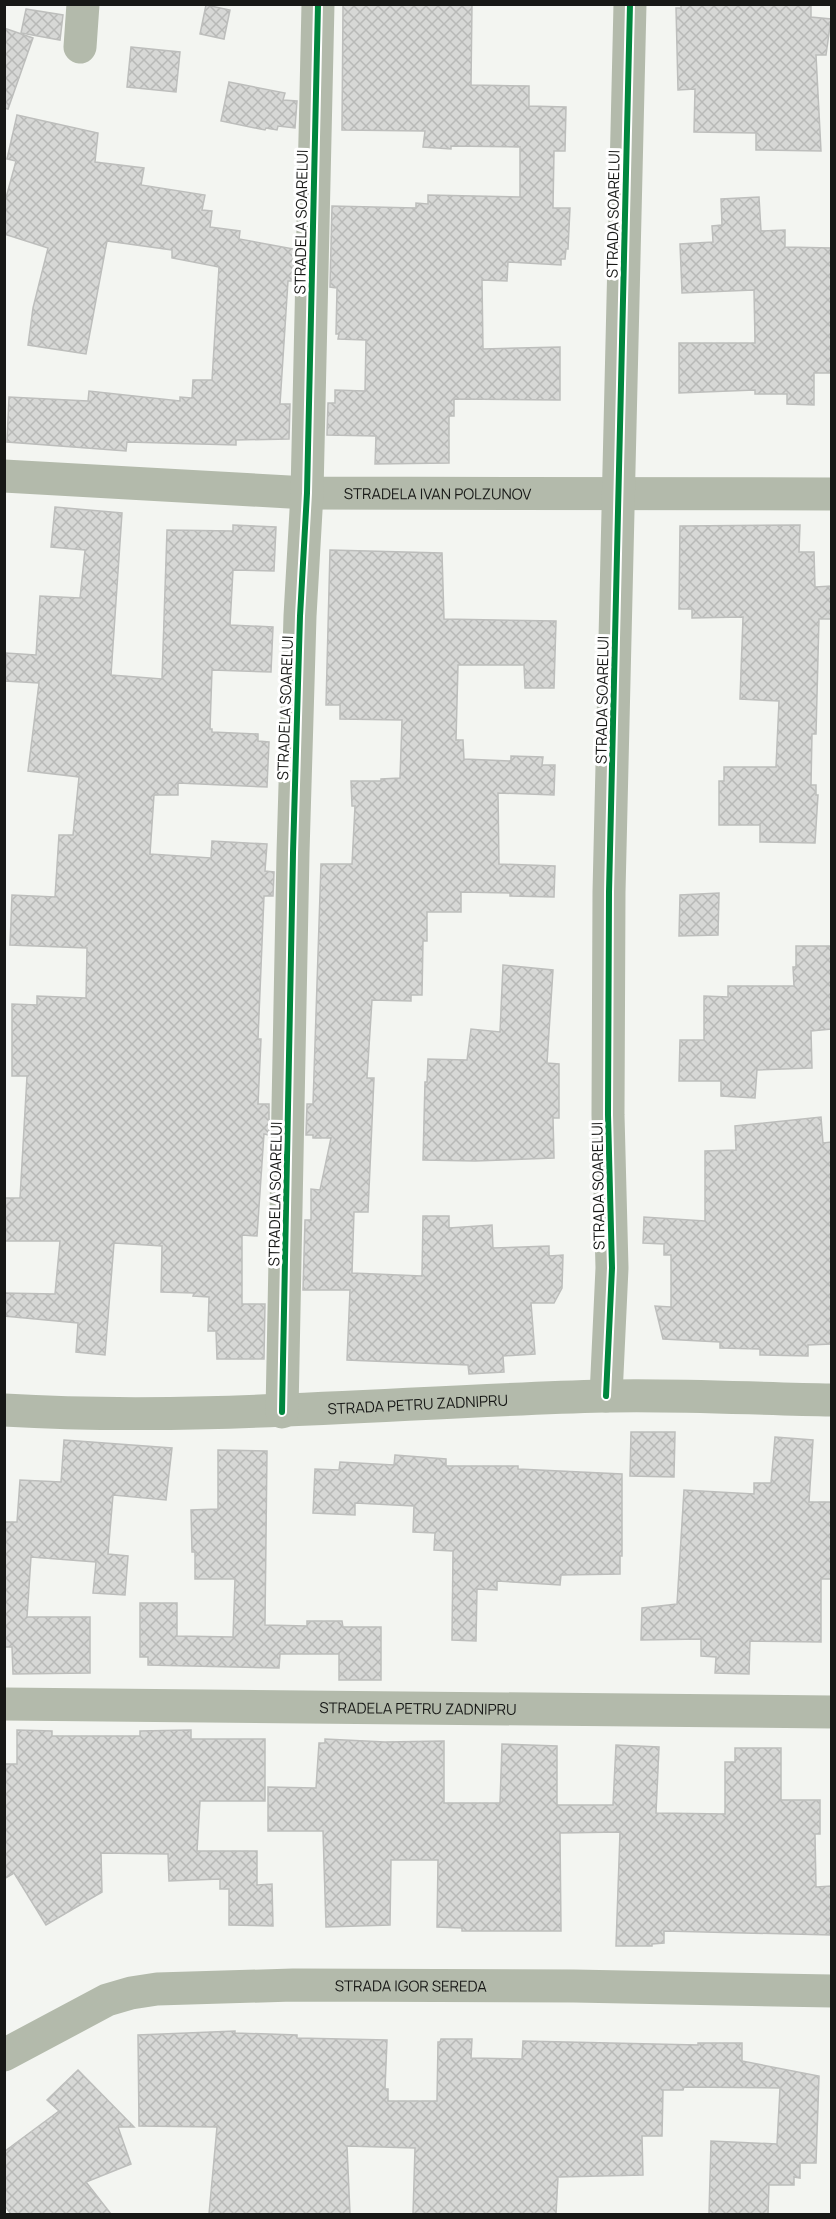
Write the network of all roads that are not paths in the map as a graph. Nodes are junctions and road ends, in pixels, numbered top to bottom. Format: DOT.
graph roads {
  1 [pos="83,4"];
  2 [pos="318,4"];
  3 [pos="630,4"];
  4 [pos="80,47"];
  5 [pos="4,476"];
  6 [pos="307,493"];
  7 [pos="619,494"];
  8 [pos="831,494"];
  9 [pos="606,1396"];
  10 [pos="831,1400"];
  11 [pos="4,1410"];
  12 [pos="282,1412"];
  13 [pos="4,1704"];
  14 [pos="831,1712"];
  15 [pos="831,1991"];
  16 [pos="4,2055"];
  1 -- 4 [label="street"];
  2 -- 6 [label="street, STRADELA SOARELUI"];
  3 -- 7 [label="street, STRADA SOARELUI"];
  5 -- 6 [label="street, STRADELA IVAN POLZUNOV"];
  6 -- 7 [label="street, STRADELA IVAN POLZUNOV"];
  6 -- 12 [label="street, STRADELA SOARELUI"];
  7 -- 8 [label="street, STRADELA IVAN POLZUNOV"];
  7 -- 9 [label="street, STRADA SOARELUI"];
  9 -- 10 [label="street, STRADA PETRU ZADNIPRU"];
  9 -- 12 [label="street, STRADA PETRU ZADNIPRU"];
  11 -- 12 [label="street, STRADA PETRU ZADNIPRU"];
  13 -- 14 [label="street, STRADELA PETRU ZADNIPRU"];
  15 -- 16 [label="street, STRADA IGOR SEREDA"];
}
